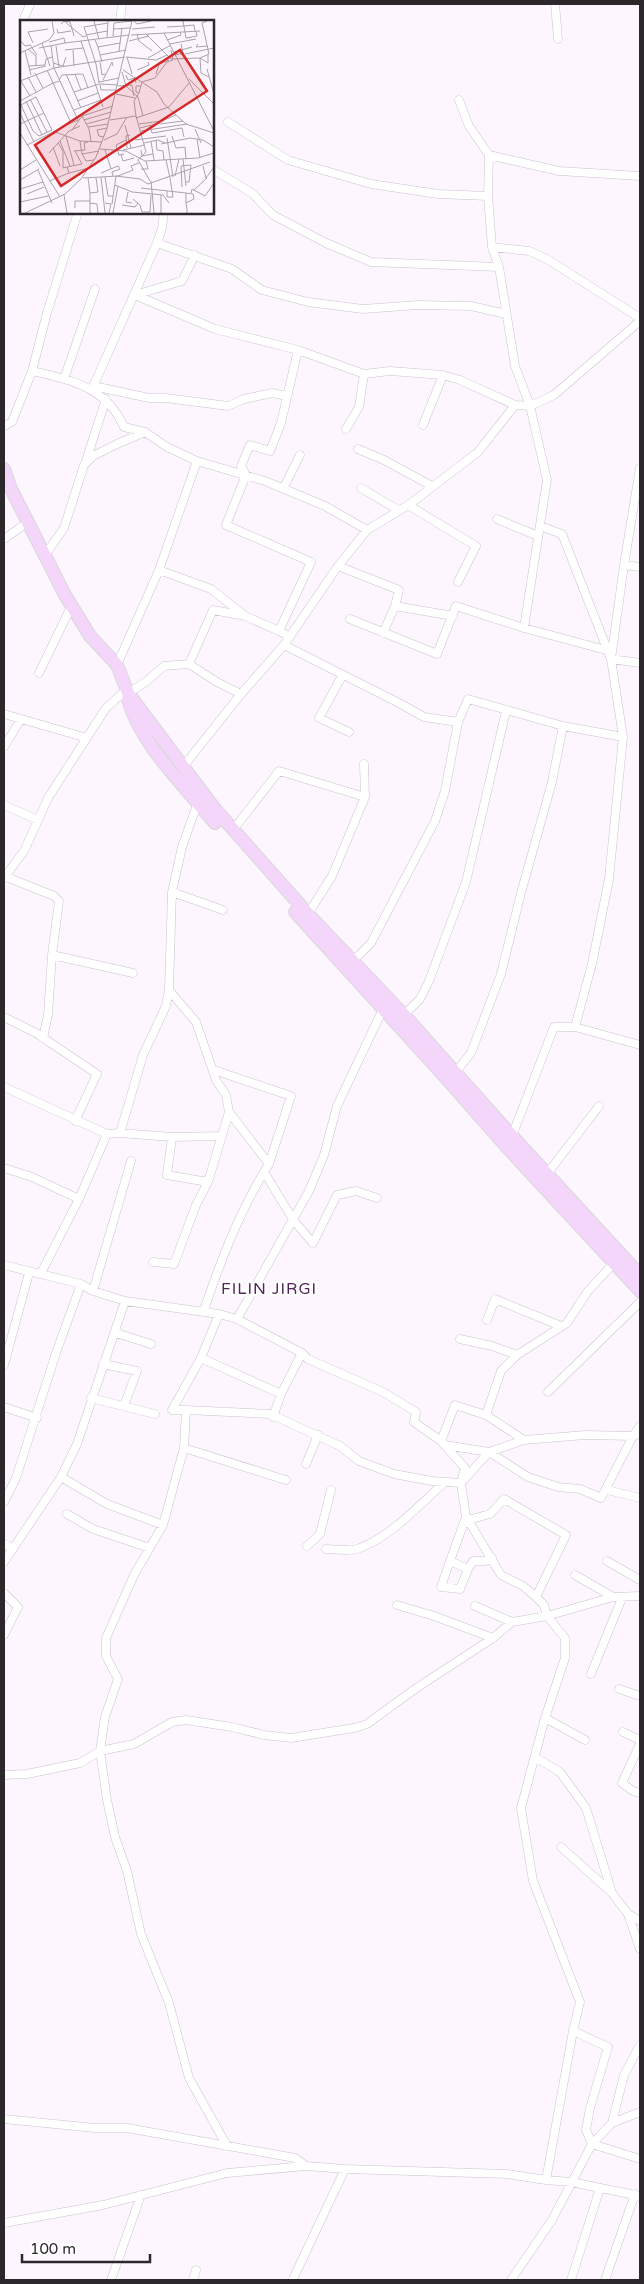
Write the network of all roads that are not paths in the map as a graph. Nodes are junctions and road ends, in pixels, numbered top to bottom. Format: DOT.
graph roads {
  1 [pos="30,4"];
  2 [pos="122,4"];
  3 [pos="555,4"];
  4 [pos="23,20"];
  5 [pos="120,20"];
  6 [pos="558,39"];
  7 [pos="459,100"];
  8 [pos="228,122"];
  9 [pos="489,155"];
  10 [pos="214,170"];
  11 [pos="640,176"];
  12 [pos="488,196"];
  13 [pos="77,214"];
  14 [pos="164,214"];
  15 [pos="157,243"];
  16 [pos="492,247"];
  17 [pos="195,255"];
  18 [pos="499,267"];
  19 [pos="95,289"];
  20 [pos="135,295"];
  21 [pos="506,314"];
  22 [pos="640,319"];
  23 [pos="298,350"];
  24 [pos="32,371"];
  25 [pos="364,374"];
  26 [pos="443,375"];
  27 [pos="64,379"];
  28 [pos="92,389"];
  29 [pos="287,396"];
  30 [pos="106,399"];
  31 [pos="515,404"];
  32 [pos="530,406"];
  33 [pos="423,425"];
  34 [pos="4,426"];
  35 [pos="346,429"];
  36 [pos="146,432"];
  37 [pos="358,449"];
  38 [pos="300,455"];
  39 [pos="197,461"];
  40 [pos="84,466"];
  41 [pos="640,468"];
  42 [pos="4,469"];
  43 [pos="246,475"];
  44 [pos="4,485"];
  45 [pos="432,486"];
  46 [pos="361,488"];
  47 [pos="283,489"];
  48 [pos="408,504"];
  49 [pos="398,510"];
  50 [pos="497,519"];
  51 [pos="540,526"];
  52 [pos="22,527"];
  53 [pos="367,530"];
  54 [pos="538,536"];
  55 [pos="4,539"];
  56 [pos="45,555"];
  57 [pos="624,565"];
  58 [pos="338,566"];
  59 [pos="640,567"];
  60 [pos="159,570"];
  61 [pos="458,582"];
  62 [pos="395,606"];
  63 [pos="69,611"];
  64 [pos="245,616"];
  65 [pos="453,616"];
  66 [pos="350,619"];
  67 [pos="524,628"];
  68 [pos="279,632"];
  69 [pos="383,634"];
  70 [pos="289,636"];
  71 [pos="284,645"];
  72 [pos="606,650"];
  73 [pos="611,659"];
  74 [pos="640,663"];
  75 [pos="189,664"];
  76 [pos="117,665"];
  77 [pos="39,673"];
  78 [pos="342,676"];
  79 [pos="126,692"];
  80 [pos="241,694"];
  81 [pos="506,711"];
  82 [pos="4,714"];
  83 [pos="21,719"];
  84 [pos="458,722"];
  85 [pos="563,726"];
  86 [pos="349,732"];
  87 [pos="623,737"];
  88 [pos="87,738"];
  89 [pos="4,747"];
  90 [pos="364,764"];
  91 [pos="183,767"];
  92 [pos="365,797"];
  93 [pos="198,802"];
  94 [pos="4,805"];
  95 [pos="38,820"];
  96 [pos="232,830"];
  97 [pos="4,877"];
  98 [pos="172,892"];
  99 [pos="223,910"];
  100 [pos="308,914"];
  101 [pos="52,955"];
  102 [pos="352,962"];
  103 [pos="133,974"];
  104 [pos="169,990"];
  105 [pos="383,1009"];
  106 [pos="404,1015"];
  107 [pos="4,1017"];
  108 [pos="575,1027"];
  109 [pos="42,1038"];
  110 [pos="640,1045"];
  111 [pos="214,1070"];
  112 [pos="455,1073"];
  113 [pos="4,1087"];
  114 [pos="599,1106"];
  115 [pos="229,1112"];
  116 [pos="75,1121"];
  117 [pos="120,1133"];
  118 [pos="107,1134"];
  119 [pos="222,1136"];
  120 [pos="512,1136"];
  121 [pos="172,1137"];
  122 [pos="131,1161"];
  123 [pos="269,1164"];
  124 [pos="4,1168"];
  125 [pos="264,1172"];
  126 [pos="547,1174"];
  127 [pos="208,1182"];
  128 [pos="377,1198"];
  129 [pos="79,1199"];
  130 [pos="294,1221"];
  131 [pos="593,1232"];
  132 [pos="153,1262"];
  133 [pos="614,1263"];
  134 [pos="4,1265"];
  135 [pos="29,1272"];
  136 [pos="41,1273"];
  137 [pos="640,1275"];
  138 [pos="81,1284"];
  139 [pos="93,1291"];
  140 [pos="640,1291"];
  141 [pos="125,1301"];
  142 [pos="640,1302"];
  143 [pos="204,1310"];
  144 [pos="219,1314"];
  145 [pos="237,1319"];
  146 [pos="487,1320"];
  147 [pos="561,1326"];
  148 [pos="116,1333"];
  149 [pos="460,1339"];
  150 [pos="151,1344"];
  151 [pos="302,1354"];
  152 [pos="516,1355"];
  153 [pos="201,1358"];
  154 [pos="4,1362"];
  155 [pos="103,1364"];
  156 [pos="548,1392"];
  157 [pos="281,1394"];
  158 [pos="91,1398"];
  159 [pos="124,1406"];
  160 [pos="4,1407"];
  161 [pos="186,1410"];
  162 [pos="156,1414"];
  163 [pos="486,1415"];
  164 [pos="273,1417"];
  165 [pos="37,1418"];
  166 [pos="640,1426"];
  167 [pos="318,1435"];
  168 [pos="637,1435"];
  169 [pos="524,1440"];
  170 [pos="443,1443"];
  171 [pos="184,1448"];
  172 [pos="489,1452"];
  173 [pos="306,1464"];
  174 [pos="60,1477"];
  175 [pos="286,1480"];
  176 [pos="445,1482"];
  177 [pos="461,1483"];
  178 [pos="331,1490"];
  179 [pos="607,1490"];
  180 [pos="640,1498"];
  181 [pos="4,1502"];
  182 [pos="68,1514"];
  183 [pos="467,1519"];
  184 [pos="162,1525"];
  185 [pos="4,1544"];
  186 [pos="307,1546"];
  187 [pos="13,1548"];
  188 [pos="150,1548"];
  189 [pos="326,1549"];
  190 [pos="492,1558"];
  191 [pos="450,1561"];
  192 [pos="607,1561"];
  193 [pos="4,1562"];
  194 [pos="468,1569"];
  195 [pos="575,1575"];
  196 [pos="640,1580"];
  197 [pos="4,1594"];
  198 [pos="640,1596"];
  199 [pos="536,1597"];
  200 [pos="618,1598"];
  201 [pos="397,1605"];
  202 [pos="475,1606"];
  203 [pos="547,1616"];
  204 [pos="512,1622"];
  205 [pos="4,1635"];
  206 [pos="492,1638"];
  207 [pos="591,1674"];
  208 [pos="619,1690"];
  209 [pos="640,1695"];
  210 [pos="545,1718"];
  211 [pos="623,1732"];
  212 [pos="585,1740"];
  213 [pos="640,1740"];
  214 [pos="640,1744"];
  215 [pos="100,1752"];
  216 [pos="536,1757"];
  217 [pos="4,1775"];
  218 [pos="640,1793"];
  219 [pos="561,1847"];
  220 [pos="612,1893"];
  221 [pos="628,1914"];
  222 [pos="640,1920"];
  223 [pos="640,1949"];
  224 [pos="573,2031"];
  225 [pos="640,2045"];
  226 [pos="640,2112"];
  227 [pos="4,2119"];
  228 [pos="612,2123"];
  229 [pos="592,2144"];
  230 [pos="227,2146"];
  231 [pos="640,2159"];
  232 [pos="306,2166"];
  233 [pos="345,2169"];
  234 [pos="546,2180"];
  235 [pos="571,2182"];
  236 [pos="600,2188"];
  237 [pos="141,2195"];
  238 [pos="638,2195"];
  239 [pos="4,2223"];
  240 [pos="196,2270"];
  241 [pos="111,2280"];
  242 [pos="193,2280"];
  243 [pos="293,2280"];
  244 [pos="511,2280"];
  245 [pos="571,2280"];
  246 [pos="605,2280"];
  1 -- 4 [label="street"];
  2 -- 5 [label="street"];
  3 -- 6 [label="street"];
  7 -- 9 [label="street"];
  8 -- 12 [label="street"];
  9 -- 11 [label="street"];
  9 -- 12 [label="street"];
  10 -- 18 [label="street"];
  12 -- 16 [label="street"];
  13 -- 24 [label="street"];
  14 -- 15 [label="street"];
  15 -- 17 [label="street"];
  15 -- 20 [label="street"];
  16 -- 18 [label="street"];
  16 -- 22 [label="street"];
  17 -- 20 [label="street"];
  17 -- 21 [label="street"];
  18 -- 21 [label="street"];
  19 -- 27 [label="street"];
  20 -- 23 [label="street"];
  20 -- 28 [label="street"];
  21 -- 32 [label="street"];
  22 -- 32 [label="street"];
  23 -- 25 [label="street"];
  23 -- 29 [label="street"];
  24 -- 27 [label="street"];
  24 -- 34 [label="street"];
  25 -- 26 [label="street"];
  25 -- 35 [label="street"];
  26 -- 31 [label="street"];
  26 -- 33 [label="street"];
  27 -- 28 [label="street"];
  28 -- 29 [label="street"];
  28 -- 30 [label="street"];
  29 -- 43 [label="street"];
  30 -- 36 [label="street"];
  30 -- 40 [label="street"];
  31 -- 32 [label="street"];
  31 -- 45 [label="street"];
  32 -- 51 [label="street"];
  36 -- 39 [label="street"];
  36 -- 40 [label="street"];
  37 -- 45 [label="street"];
  38 -- 47 [label="street"];
  39 -- 43 [label="street"];
  39 -- 60 [label="street"];
  40 -- 56 [label="street"];
  41 -- 57 [label="street"];
  42 -- 56 [label="main road"];
  43 -- 47 [label="street"];
  43 -- 68 [label="street"];
  44 -- 52 [label="main road"];
  45 -- 48 [label="street"];
  46 -- 49 [label="street"];
  47 -- 53 [label="street"];
  48 -- 49 [label="street"];
  48 -- 61 [label="street"];
  49 -- 53 [label="street"];
  50 -- 54 [label="street"];
  51 -- 54 [label="street"];
  51 -- 72 [label="street"];
  52 -- 55 [label="street"];
  52 -- 63 [label="main road"];
  53 -- 58 [label="street"];
  54 -- 67 [label="street"];
  56 -- 76 [label="main road"];
  57 -- 59 [label="street"];
  57 -- 73 [label="street"];
  58 -- 62 [label="street"];
  58 -- 70 [label="street"];
  60 -- 64 [label="street"];
  60 -- 76 [label="street"];
  62 -- 65 [label="street"];
  62 -- 69 [label="street"];
  63 -- 77 [label="street"];
  63 -- 79 [label="main road"];
  64 -- 68 [label="street"];
  64 -- 75 [label="street"];
  65 -- 67 [label="street"];
  65 -- 69 [label="street"];
  66 -- 69 [label="street"];
  67 -- 72 [label="street"];
  68 -- 70 [label="street"];
  70 -- 71 [label="street"];
  71 -- 78 [label="street"];
  71 -- 80 [label="street"];
  72 -- 73 [label="street"];
  73 -- 74 [label="street"];
  73 -- 87 [label="street"];
  75 -- 79 [label="street"];
  75 -- 80 [label="street"];
  76 -- 79 [label="main road"];
  78 -- 84 [label="street"];
  78 -- 86 [label="street"];
  79 -- 88 [label="street"];
  79 -- 91 [label="main road"];
  79 -- 93 [label="main road"];
  80 -- 91 [label="street"];
  81 -- 84 [label="street"];
  81 -- 85 [label="street"];
  81 -- 106 [label="street"];
  82 -- 83 [label="street"];
  83 -- 88 [label="street"];
  83 -- 89 [label="street"];
  84 -- 102 [label="street"];
  85 -- 87 [label="street"];
  85 -- 112 [label="street"];
  87 -- 108 [label="street"];
  88 -- 95 [label="street"];
  90 -- 92 [label="street"];
  91 -- 96 [label="main road"];
  92 -- 96 [label="street"];
  92 -- 100 [label="street"];
  93 -- 98 [label="street"];
  93 -- 105 [label="main road"];
  94 -- 95 [label="street"];
  95 -- 97 [label="street"];
  96 -- 100 [label="main road"];
  97 -- 101 [label="street"];
  98 -- 99 [label="street"];
  98 -- 104 [label="street"];
  100 -- 102 [label="main road"];
  101 -- 103 [label="street"];
  101 -- 109 [label="street"];
  102 -- 106 [label="main road"];
  104 -- 111 [label="street"];
  104 -- 117 [label="street"];
  105 -- 130 [label="street"];
  105 -- 131 [label="main road"];
  106 -- 112 [label="main road"];
  107 -- 109 [label="street"];
  108 -- 110 [label="street"];
  108 -- 120 [label="street"];
  109 -- 116 [label="street"];
  111 -- 115 [label="street"];
  111 -- 123 [label="street"];
  112 -- 120 [label="main road"];
  113 -- 116 [label="street"];
  114 -- 126 [label="street"];
  115 -- 119 [label="street"];
  115 -- 123 [label="street"];
  116 -- 118 [label="street"];
  117 -- 118 [label="street"];
  117 -- 121 [label="street"];
  118 -- 129 [label="street"];
  119 -- 121 [label="street"];
  119 -- 127 [label="street"];
  120 -- 126 [label="main road"];
  121 -- 127 [label="street"];
  122 -- 139 [label="street"];
  123 -- 125 [label="street"];
  124 -- 129 [label="street"];
  125 -- 130 [label="street"];
  125 -- 143 [label="street"];
  126 -- 131 [label="main road"];
  127 -- 132 [label="street"];
  128 -- 130 [label="street"];
  129 -- 136 [label="street"];
  130 -- 145 [label="street"];
  131 -- 133 [label="main road"];
  131 -- 137 [label="main road"];
  133 -- 140 [label="main road"];
  133 -- 147 [label="street"];
  134 -- 135 [label="street"];
  135 -- 136 [label="street"];
  135 -- 154 [label="street"];
  136 -- 138 [label="street"];
  138 -- 139 [label="street"];
  138 -- 165 [label="street"];
  139 -- 141 [label="street"];
  141 -- 143 [label="street"];
  141 -- 148 [label="street"];
  142 -- 156 [label="street"];
  143 -- 144 [label="street"];
  144 -- 145 [label="street"];
  144 -- 153 [label="street"];
  145 -- 151 [label="street"];
  146 -- 147 [label="street"];
  147 -- 152 [label="street"];
  148 -- 150 [label="street"];
  148 -- 155 [label="street"];
  149 -- 152 [label="street"];
  151 -- 157 [label="street"];
  151 -- 170 [label="street"];
  152 -- 163 [label="street"];
  153 -- 157 [label="street"];
  153 -- 161 [label="street"];
  155 -- 158 [label="street"];
  155 -- 159 [label="street"];
  157 -- 164 [label="street"];
  158 -- 159 [label="street"];
  158 -- 174 [label="street"];
  159 -- 162 [label="street"];
  160 -- 165 [label="street"];
  161 -- 164 [label="street"];
  161 -- 171 [label="street"];
  163 -- 169 [label="street"];
  163 -- 170 [label="street"];
  164 -- 167 [label="street"];
  165 -- 181 [label="street"];
  166 -- 168 [label="street"];
  167 -- 173 [label="street"];
  167 -- 176 [label="street"];
  168 -- 169 [label="street"];
  168 -- 179 [label="street"];
  169 -- 172 [label="street"];
  170 -- 172 [label="street"];
  170 -- 177 [label="street"];
  171 -- 175 [label="street"];
  171 -- 184 [label="street"];
  172 -- 177 [label="street"];
  172 -- 179 [label="street"];
  174 -- 184 [label="street"];
  174 -- 187 [label="street"];
  176 -- 177 [label="street"];
  176 -- 189 [label="street"];
  177 -- 183 [label="street"];
  178 -- 186 [label="street"];
  179 -- 180 [label="street"];
  182 -- 188 [label="street"];
  183 -- 190 [label="street"];
  183 -- 191 [label="street"];
  183 -- 199 [label="street"];
  184 -- 188 [label="street"];
  185 -- 187 [label="street"];
  187 -- 193 [label="street"];
  188 -- 215 [label="street"];
  190 -- 194 [label="street"];
  190 -- 199 [label="street"];
  191 -- 194 [label="street"];
  191 -- 194 [label="street"];
  192 -- 196 [label="street"];
  195 -- 200 [label="street"];
  197 -- 205 [label="street"];
  198 -- 200 [label="street"];
  199 -- 203 [label="street"];
  200 -- 203 [label="street"];
  200 -- 207 [label="street"];
  201 -- 206 [label="street"];
  202 -- 204 [label="street"];
  203 -- 204 [label="street"];
  203 -- 210 [label="street"];
  204 -- 206 [label="street"];
  206 -- 215 [label="street"];
  208 -- 209 [label="street"];
  210 -- 212 [label="street"];
  210 -- 216 [label="street"];
  211 -- 213 [label="street"];
  214 -- 218 [label="street"];
  215 -- 217 [label="street"];
  215 -- 230 [label="street"];
  216 -- 220 [label="street"];
  216 -- 224 [label="street"];
  219 -- 220 [label="street"];
  220 -- 221 [label="street"];
  221 -- 222 [label="street"];
  221 -- 223 [label="street"];
  224 -- 229 [label="street"];
  224 -- 234 [label="street"];
  225 -- 228 [label="street"];
  226 -- 228 [label="street"];
  227 -- 230 [label="street"];
  228 -- 229 [label="street"];
  229 -- 231 [label="street"];
  229 -- 235 [label="street"];
  230 -- 232 [label="street"];
  232 -- 233 [label="street"];
  232 -- 237 [label="street"];
  233 -- 234 [label="street"];
  233 -- 243 [label="street"];
  234 -- 235 [label="street"];
  235 -- 236 [label="street"];
  235 -- 244 [label="street"];
  236 -- 238 [label="street"];
  236 -- 245 [label="street"];
  237 -- 239 [label="street"];
  237 -- 241 [label="street"];
  238 -- 246 [label="street"];
  240 -- 242 [label="street"];
}
